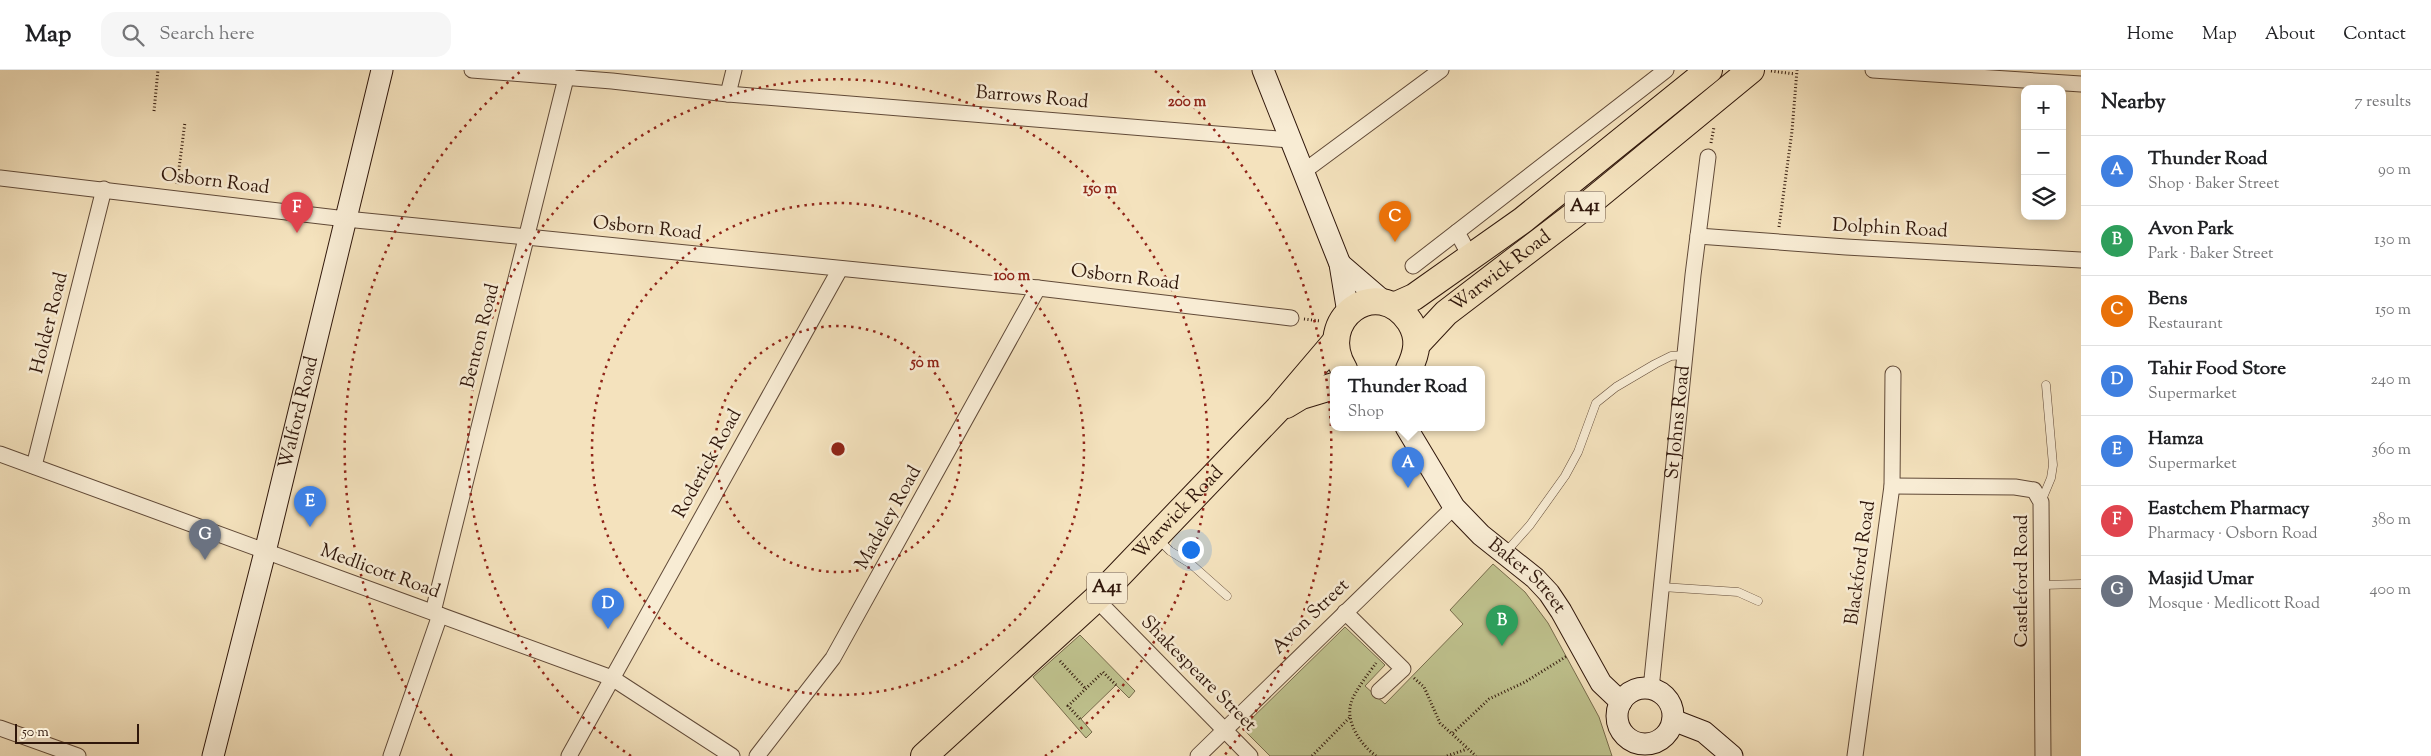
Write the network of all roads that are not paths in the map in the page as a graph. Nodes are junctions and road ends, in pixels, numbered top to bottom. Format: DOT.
graph roads {
  1 [pos="382,70"];
  2 [pos="472,70"];
  3 [pos="734,70"];
  4 [pos="1441,70"];
  5 [pos="1666,70"];
  6 [pos="1709,70"];
  7 [pos="1761,70"];
  8 [pos="1873,70"];
  9 [pos="1266,71"];
  10 [pos="1986,73"];
  11 [pos="568,74"];
  12 [pos="2081,84"];
  13 [pos="728,94"];
  14 [pos="1290,140"];
  15 [pos="1708,157"];
  16 [pos="1303,172"];
  17 [pos="0,178"];
  18 [pos="104,189"];
  19 [pos="346,219"];
  20 [pos="1457,232"];
  21 [pos="526,236"];
  22 [pos="1698,236"];
  23 [pos="1472,258"];
  24 [pos="2081,260"];
  25 [pos="1340,264"];
  26 [pos="1413,266"];
  27 [pos="840,269"];
  28 [pos="1038,288"];
  29 [pos="1390,303"];
  30 [pos="1348,312"];
  31 [pos="1291,318"];
  32 [pos="1335,342"];
  33 [pos="1685,355"];
  34 [pos="1414,360"];
  35 [pos="1342,366"];
  36 [pos="1893,374"];
  37 [pos="2046,384"];
  38 [pos="1330,387"];
  39 [pos="1278,409"];
  40 [pos="1408,431"];
  41 [pos="1419,431"];
  42 [pos="0,454"];
  43 [pos="1424,456"];
  44 [pos="34,466"];
  45 [pos="1892,486"];
  46 [pos="2041,502"];
  47 [pos="1454,507"];
  48 [pos="1156,538"];
  49 [pos="265,552"];
  50 [pos="1504,554"];
  51 [pos="2081,584"];
  52 [pos="2042,585"];
  53 [pos="1662,587"];
  54 [pos="1227,596"];
  55 [pos="1096,599"];
  56 [pos="1758,601"];
  57 [pos="1345,612"];
  58 [pos="437,614"];
  59 [pos="612,678"];
  60 [pos="1651,689"];
  61 [pos="1379,691"];
  62 [pos="1621,702"];
  63 [pos="1672,720"];
  64 [pos="0,728"];
  65 [pos="1224,730"];
  66 [pos="1643,750"];
  67 [pos="72,755"];
  68 [pos="213,756"];
  69 [pos="391,756"];
  70 [pos="569,756"];
  71 [pos="732,756"];
  72 [pos="757,756"];
  73 [pos="924,756"];
  74 [pos="1198,756"];
  75 [pos="1250,756"];
  76 [pos="1732,756"];
  77 [pos="1855,756"];
  78 [pos="2043,756"];
  1 -- 19 [label="main road, Walford Road"];
  2 -- 11 [label="street, Barrows Road"];
  3 -- 13 [label="street"];
  4 -- 16 [label="street"];
  5 -- 20 [label="street"];
  6 -- 23 [label="highway, Warwick Road / A41"];
  7 -- 34 [label="highway, Warwick Road / A41"];
  8 -- 10 [label="street"];
  9 -- 14 [label="main road"];
  10 -- 12 [label="street"];
  11 -- 13 [label="street, Barrows Road"];
  11 -- 21 [label="street, Benton Road"];
  13 -- 14 [label="street, Barrows Road"];
  14 -- 16 [label="main road"];
  15 -- 22 [label="street, St Johns Road"];
  16 -- 25 [label="main road"];
  17 -- 18 [label="street, Osborn Road"];
  18 -- 19 [label="street, Osborn Road"];
  18 -- 44 [label="street, Holder Road"];
  19 -- 21 [label="street, Osborn Road"];
  19 -- 49 [label="main road, Walford Road"];
  20 -- 23 [label="street"];
  20 -- 26 [label="street"];
  21 -- 27 [label="street, Osborn Road"];
  21 -- 58 [label="street, Benton Road"];
  22 -- 24 [label="street, Dolphin Road"];
  22 -- 33 [label="street, St Johns Road"];
  23 -- 29 [label="highway, Warwick Road / A41"];
  25 -- 29 [label="main road"];
  25 -- 30 [label="main road"];
  27 -- 28 [label="street, Osborn Road"];
  27 -- 59 [label="street, Roderick Road"];
  28 -- 31 [label="street, Osborn Road"];
  28 -- 72 [label="street, Madeley Road"];
  29 -- 30 [label="highway, Warwick Road"];
  29 -- 34 [label="highway"];
  30 -- 32 [label="highway"];
  32 -- 35 [label="highway"];
  32 -- 39 [label="highway, Warwick Road / A41"];
  33 -- 50 [label="lane"];
  33 -- 53 [label="street, St Johns Road"];
  36 -- 45 [label="street, Blackford Road"];
  37 -- 46 [label="lane"];
  38 -- 39 [label="highway, Warwick Road / A41"];
  39 -- 48 [label="highway, Warwick Road / A41"];
  40 -- 43 [label="main road, Baker Street"];
  41 -- 43 [label="main road, Baker Street"];
  42 -- 44 [label="street, Medlicott Road"];
  43 -- 47 [label="main road, Baker Street"];
  44 -- 49 [label="street, Medlicott Road"];
  45 -- 46 [label="street, Castleford Road"];
  45 -- 77 [label="street, Blackford Road"];
  46 -- 52 [label="street, Castleford Road"];
  47 -- 50 [label="main road, Baker Street"];
  47 -- 57 [label="street, Avon Street"];
  48 -- 54 [label="lane"];
  48 -- 55 [label="highway, Warwick Road / A41"];
  49 -- 58 [label="street, Medlicott Road"];
  49 -- 68 [label="main road, Walford Road"];
  50 -- 62 [label="main road, Baker Street"];
  51 -- 52 [label="lane"];
  52 -- 78 [label="street, Castleford Road"];
  53 -- 56 [label="lane"];
  53 -- 60 [label="street, St Johns Road"];
  55 -- 65 [label="street, Shakespeare Street"];
  55 -- 73 [label="highway, Warwick Road / A41"];
  57 -- 61 [label="street"];
  57 -- 65 [label="street, Avon Street"];
  58 -- 59 [label="street, Medlicott Road"];
  58 -- 69 [label="street, Benton Road"];
  59 -- 70 [label="street, Roderick Road"];
  59 -- 71 [label="street, Medlicott Road"];
  60 -- 62 [label="main road"];
  60 -- 63 [label="main road"];
  62 -- 66 [label="main road"];
  63 -- 66 [label="main road"];
  63 -- 76 [label="main road"];
  64 -- 67 [label="street"];
  65 -- 74 [label="street, Avon Street"];
  65 -- 75 [label="street, Shakespeare Street"];
}
